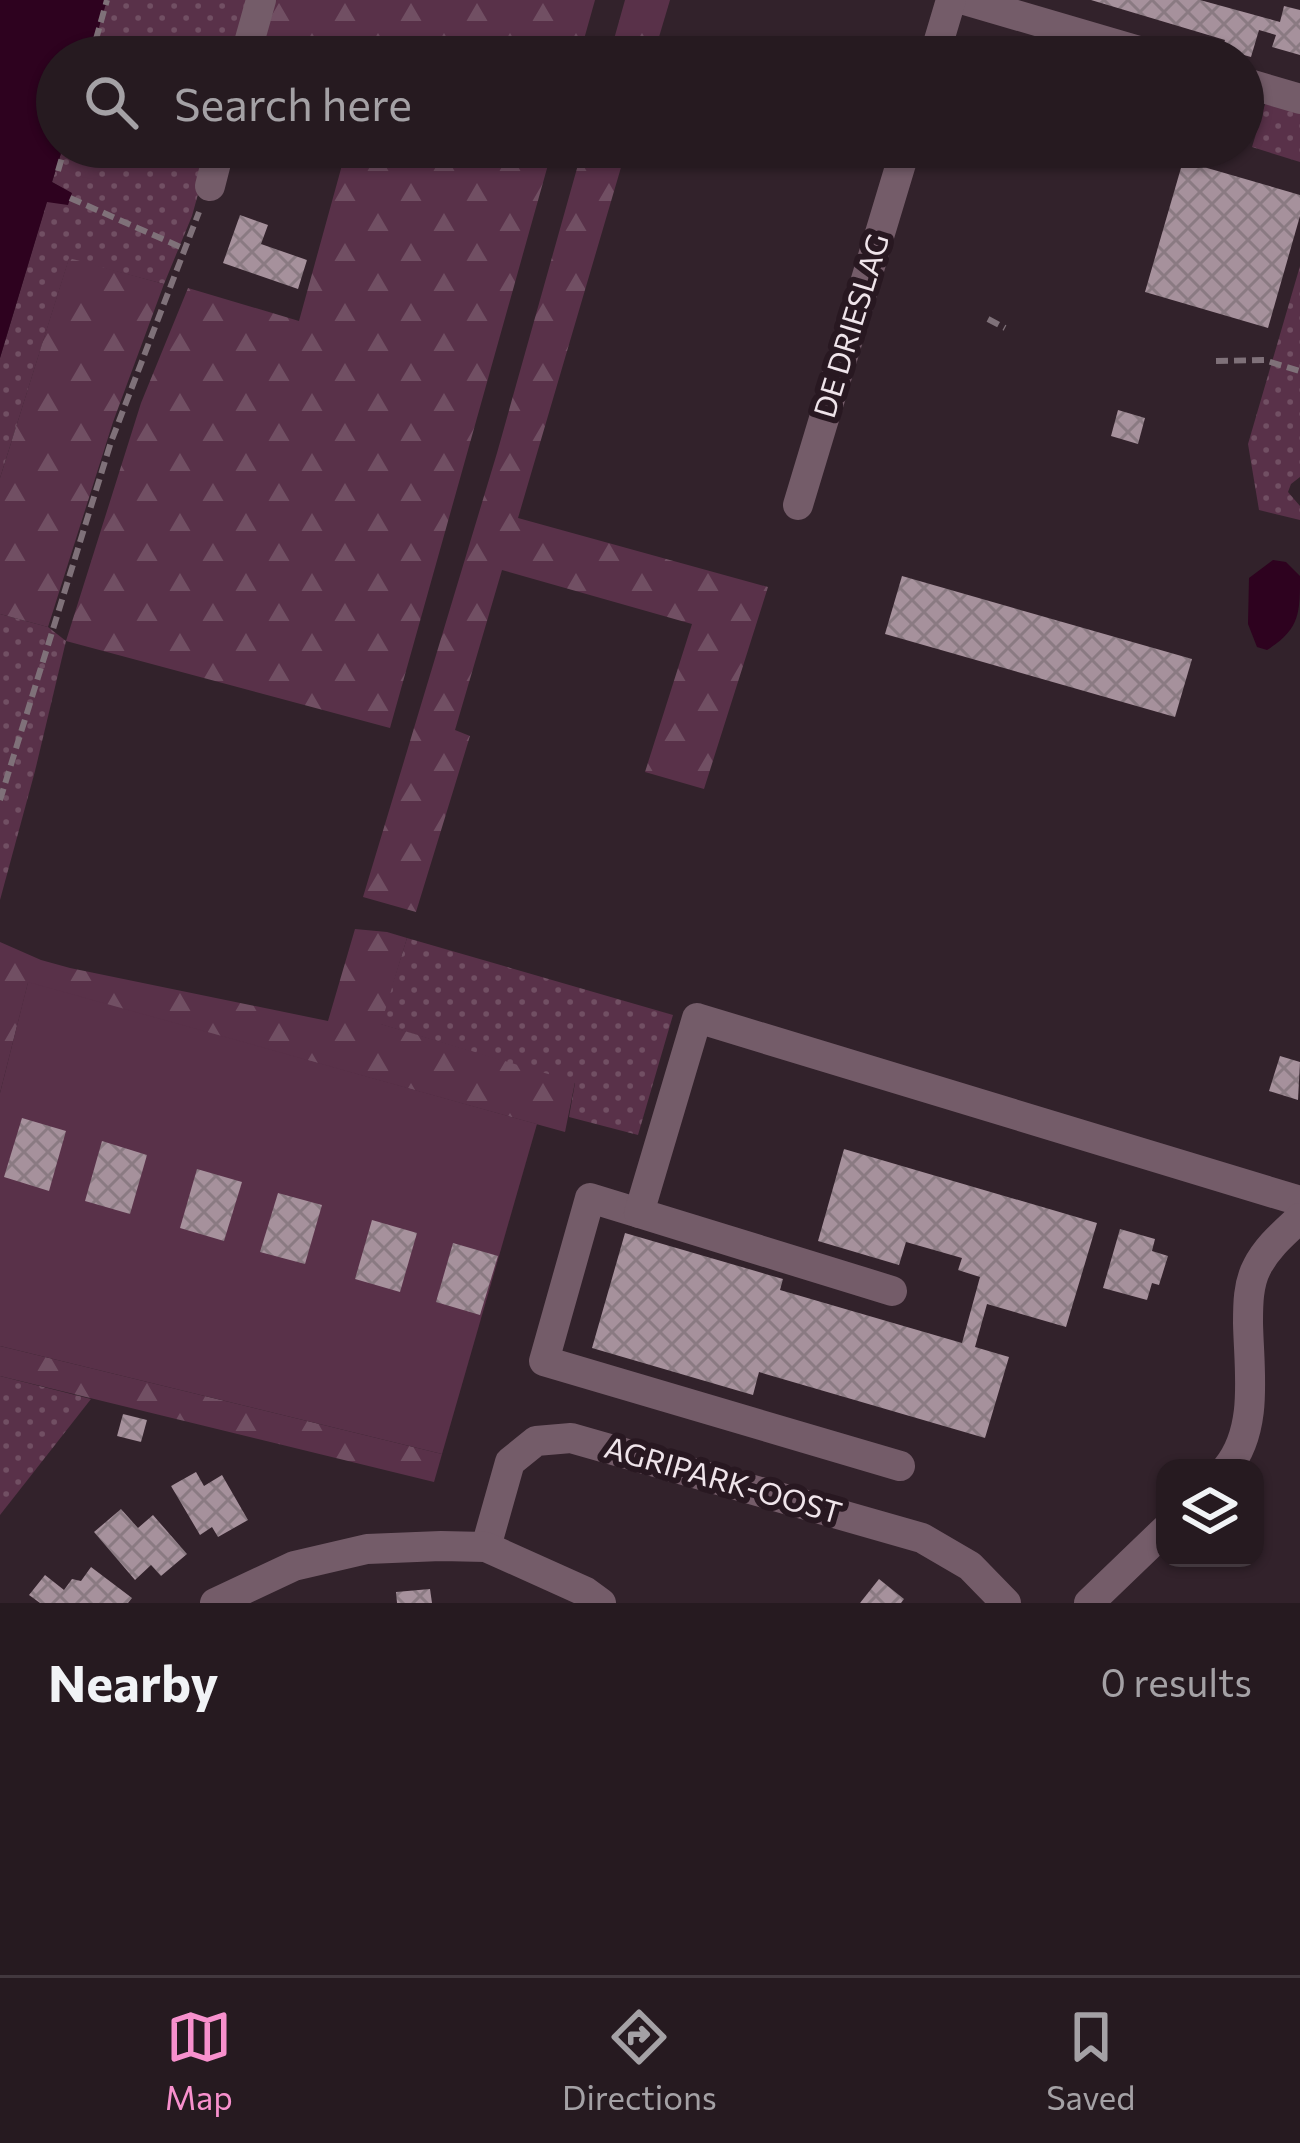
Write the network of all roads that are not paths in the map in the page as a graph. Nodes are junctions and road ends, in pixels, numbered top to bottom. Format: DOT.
graph roads {
  1 [pos="260,0"];
  2 [pos="951,0"];
  3 [pos="965,0"];
  4 [pos="251,36"];
  5 [pos="940,36"];
  6 [pos="1088,36"];
  7 [pos="1264,88"];
  8 [pos="1300,99"];
  9 [pos="215,168"];
  10 [pos="900,168"];
  11 [pos="210,186"];
  12 [pos="798,505"];
  13 [pos="1300,1201"];
  14 [pos="639,1213"];
  15 [pos="1300,1218"];
  16 [pos="892,1291"];
  17 [pos="1234,1459"];
  18 [pos="899,1466"];
  19 [pos="1156,1539"];
  20 [pos="486,1547"];
  21 [pos="214,1603"];
  22 [pos="601,1603"];
  23 [pos="1006,1603"];
  24 [pos="1089,1603"];
  1 -- 4 [label="street"];
  2 -- 5 [label="street"];
  3 -- 6 [label="street"];
  7 -- 8 [label="street"];
  9 -- 11 [label="street"];
  10 -- 12 [label="street, DE DRIESLAG"];
  13 -- 14 [label="street"];
  14 -- 16 [label="street"];
  14 -- 18 [label="street"];
  15 -- 17 [label="street"];
  19 -- 24 [label="street"];
  20 -- 21 [label="street"];
  20 -- 22 [label="street"];
  20 -- 23 [label="street, AGRIPARK-OOST"];
}
